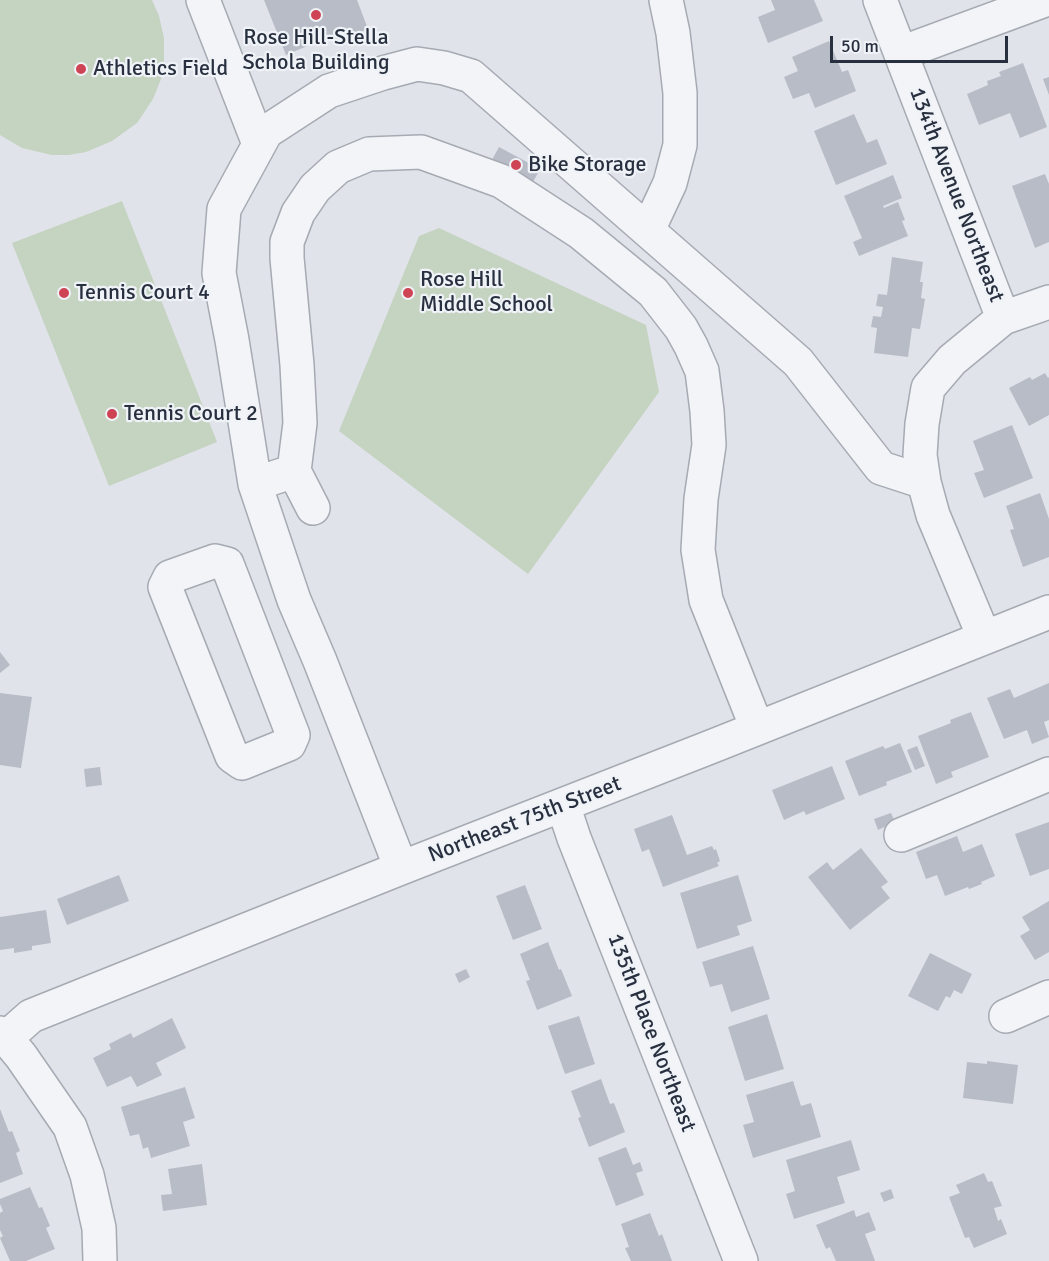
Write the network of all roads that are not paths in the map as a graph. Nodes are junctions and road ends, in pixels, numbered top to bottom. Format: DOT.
graph roads {
  1 [pos="202,0"];
  2 [pos="666,0"];
  3 [pos="880,0"];
  4 [pos="1045,0"];
  5 [pos="901,53"];
  6 [pos="259,144"];
  7 [pos="648,230"];
  8 [pos="1049,302"];
  9 [pos="1004,318"];
  10 [pos="294,471"];
  11 [pos="924,482"];
  12 [pos="255,484"];
  13 [pos="313,508"];
  14 [pos="294,600"];
  15 [pos="1049,612"];
  16 [pos="248,618"];
  17 [pos="984,638"];
  18 [pos="320,662"];
  19 [pos="272,679"];
  20 [pos="757,728"];
  21 [pos="1049,774"];
  22 [pos="563,805"];
  23 [pos="901,835"];
  24 [pos="401,868"];
  25 [pos="1049,998"];
  26 [pos="1006,1016"];
  27 [pos="3,1035"];
  28 [pos="100,1261"];
  29 [pos="741,1261"];
  1 -- 6 [label="street"];
  2 -- 7 [label="street"];
  3 -- 5 [label="street, 134th Avenue Northeast"];
  4 -- 5 [label="street"];
  5 -- 9 [label="street, 134th Avenue Northeast"];
  6 -- 7 [label="street"];
  6 -- 12 [label="street"];
  7 -- 11 [label="street"];
  8 -- 9 [label="street"];
  9 -- 11 [label="street, 134th Avenue Northeast"];
  10 -- 12 [label="street"];
  10 -- 13 [label="street"];
  10 -- 20 [label="street"];
  11 -- 17 [label="street, 134th Avenue Northeast"];
  12 -- 14 [label="street"];
  14 -- 16 [label="street"];
  14 -- 18 [label="street"];
  15 -- 17 [label="street, Northeast 75th Street"];
  16 -- 19 [label="street"];
  16 -- 19 [label="street"];
  17 -- 20 [label="street, Northeast 75th Street"];
  18 -- 19 [label="street"];
  18 -- 24 [label="street"];
  20 -- 22 [label="street, Northeast 75th Street"];
  21 -- 23 [label="street"];
  22 -- 24 [label="street, Northeast 75th Street"];
  22 -- 29 [label="street, 135th Place Northeast"];
  24 -- 27 [label="street, Northeast 75th Street"];
  25 -- 26 [label="street"];
  27 -- 28 [label="street"];
}
